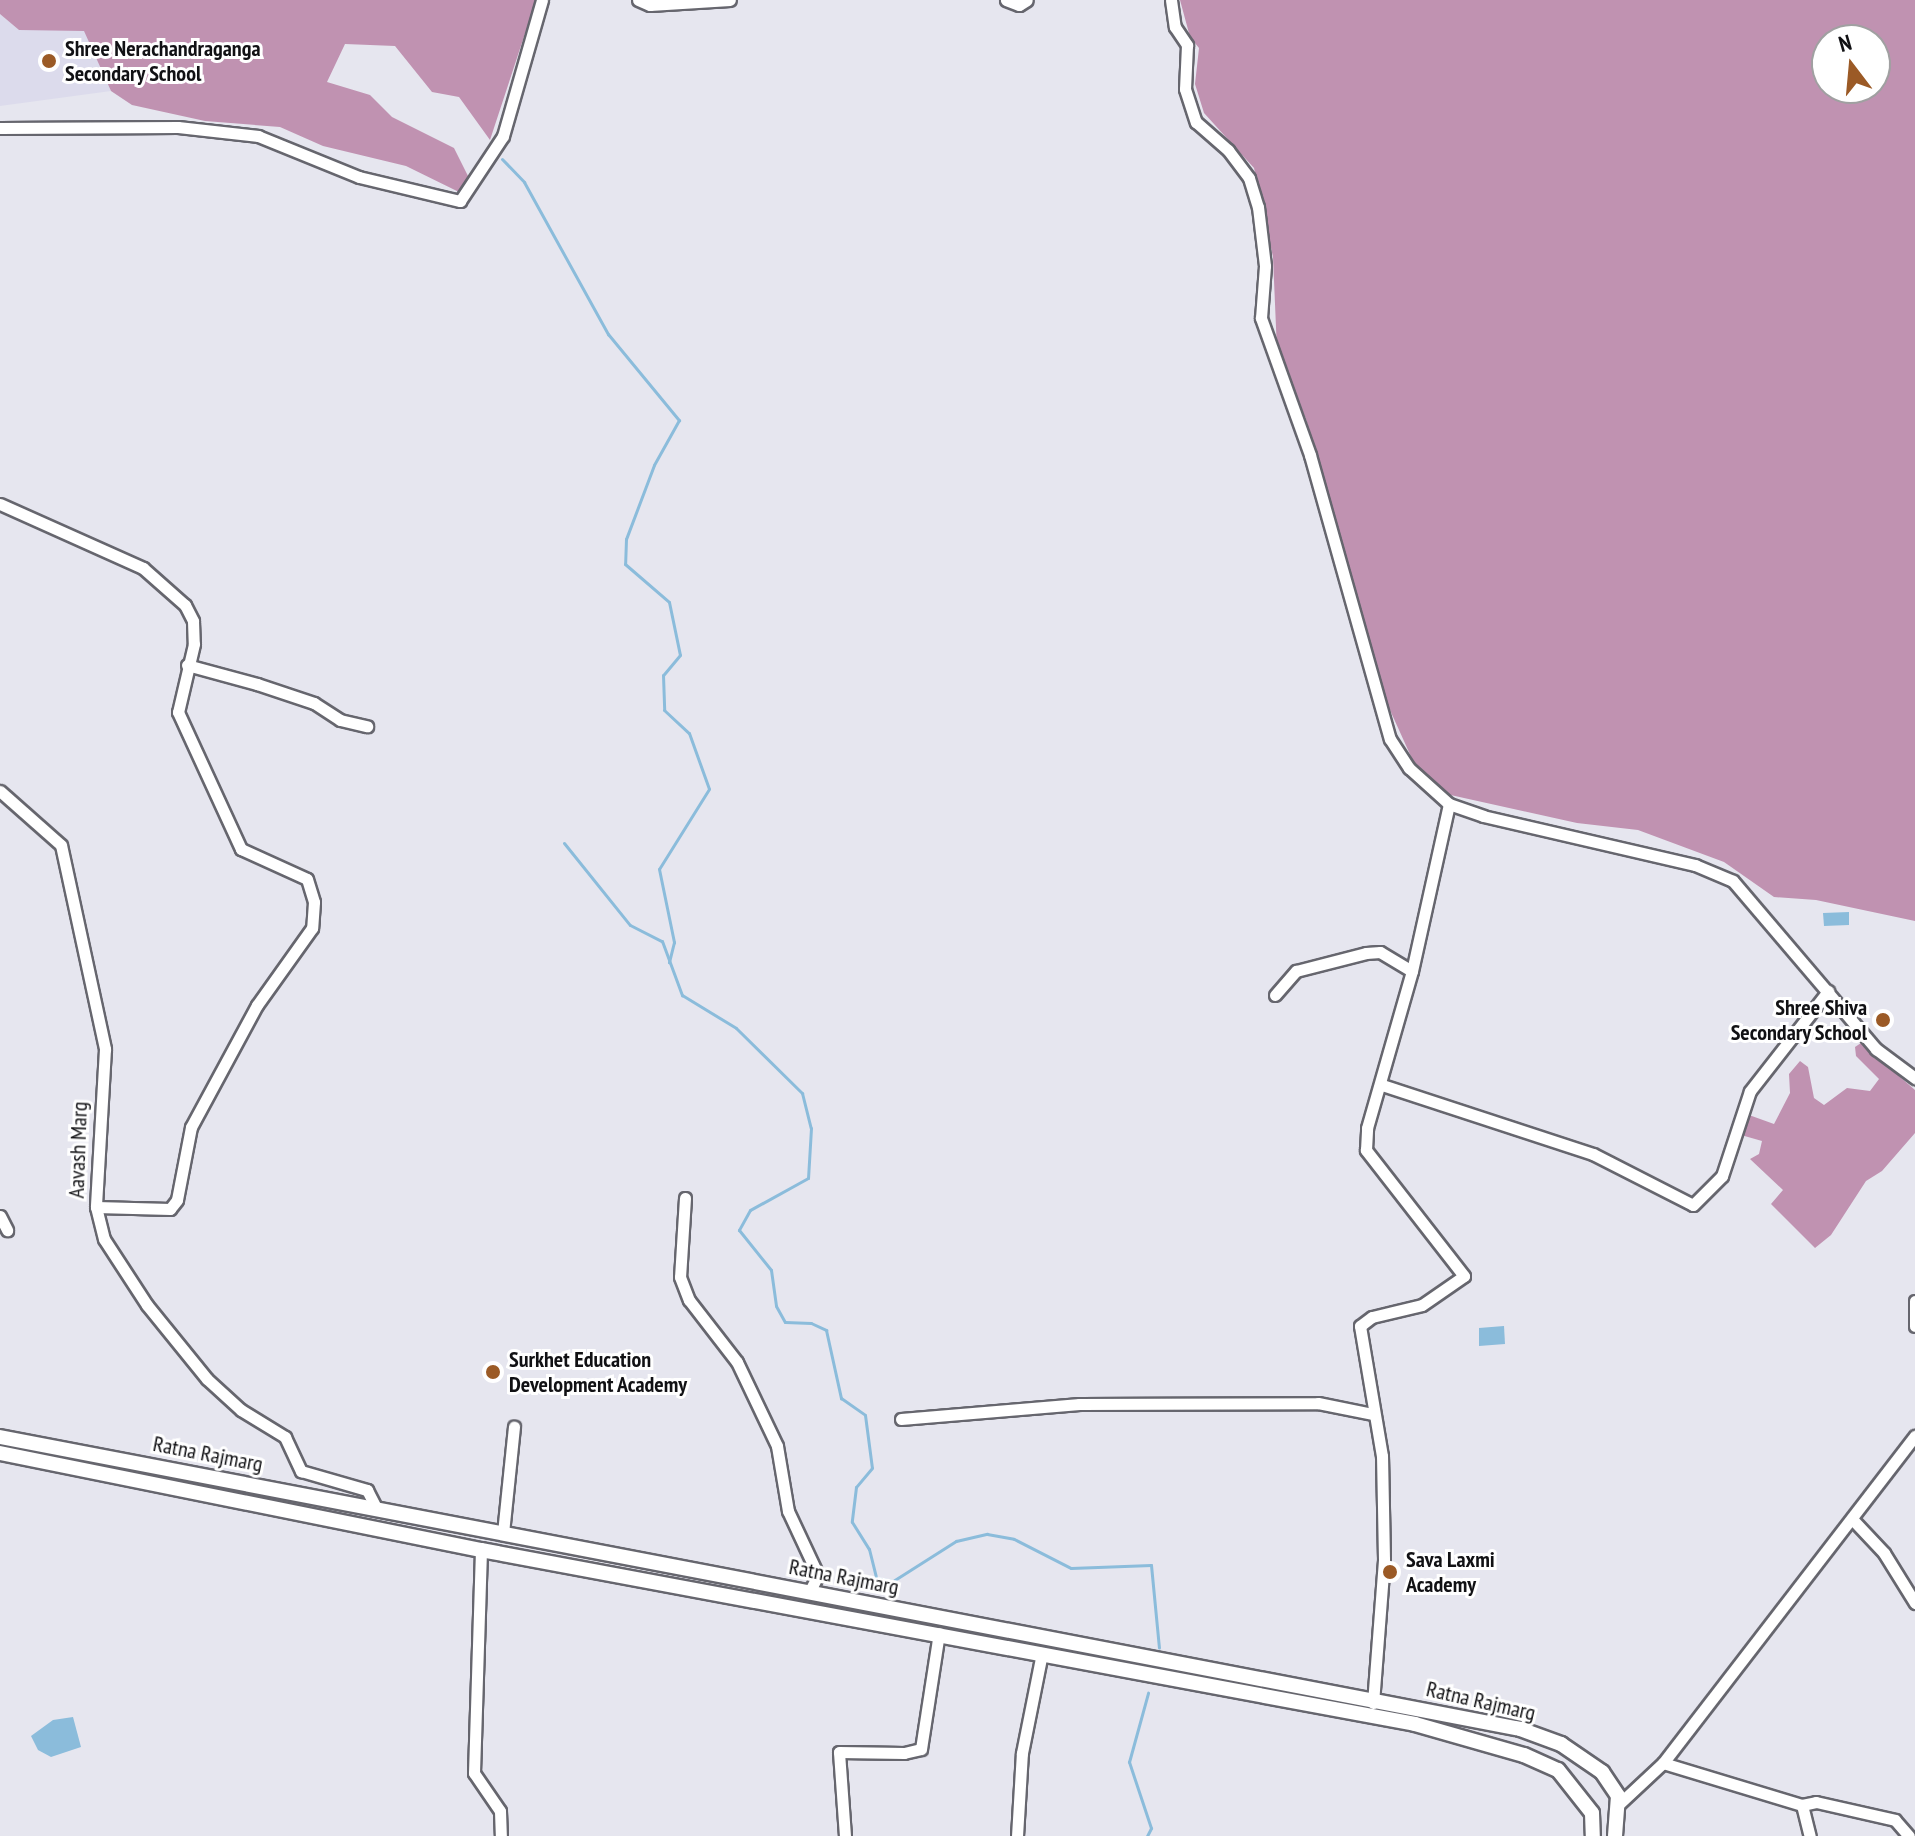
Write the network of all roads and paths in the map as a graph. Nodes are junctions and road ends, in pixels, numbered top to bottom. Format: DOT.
graph roads {
  1 [pos="542,0"];
  2 [pos="557,0"];
  3 [pos="638,0"];
  4 [pos="730,0"];
  5 [pos="1006,0"];
  6 [pos="1027,0"];
  7 [pos="1171,0"];
  8 [pos="0,128"];
  9 [pos="0,504"];
  10 [pos="187,665"];
  11 [pos="367,726"];
  12 [pos="0,791"];
  13 [pos="1449,804"];
  14 [pos="1412,971"];
  15 [pos="1828,991"];
  16 [pos="1275,995"];
  17 [pos="1915,1078"];
  18 [pos="1382,1085"];
  19 [pos="685,1198"];
  20 [pos="96,1207"];
  21 [pos="0,1216"];
  22 [pos="7,1230"];
  23 [pos="1915,1301"];
  24 [pos="1915,1326"];
  25 [pos="1372,1414"];
  26 [pos="901,1419"];
  27 [pos="514,1427"];
  28 [pos="1915,1436"];
  29 [pos="0,1437"];
  30 [pos="0,1453"];
  31 [pos="376,1508"];
  32 [pos="1854,1521"];
  33 [pos="503,1533"];
  34 [pos="481,1550"];
  35 [pos="809,1593"];
  36 [pos="1915,1603"];
  37 [pos="939,1633"];
  38 [pos="1042,1653"];
  39 [pos="1373,1703"];
  40 [pos="1418,1709"];
  41 [pos="1415,1724"];
  42 [pos="1663,1763"];
  43 [pos="1619,1804"];
  44 [pos="1802,1805"];
  45 [pos="501,1836"];
  46 [pos="845,1836"];
  47 [pos="1017,1836"];
  48 [pos="1593,1836"];
  49 [pos="1615,1836"];
  50 [pos="1810,1836"];
  51 [pos="1909,1836"];
  1 -- 2 [label="street"];
  1 -- 8 [label="street"];
  3 -- 4 [label="street"];
  5 -- 6 [label="street"];
  7 -- 13 [label="street"];
  9 -- 10 [label="street"];
  10 -- 11 [label="street"];
  10 -- 20 [label="street"];
  12 -- 20 [label="street, Aavash Marg"];
  13 -- 14 [label="street"];
  13 -- 15 [label="street"];
  14 -- 16 [label="street"];
  14 -- 18 [label="street"];
  15 -- 17 [label="street"];
  15 -- 18 [label="street"];
  18 -- 25 [label="street"];
  19 -- 35 [label="street"];
  20 -- 31 [label="street, Aavash Marg"];
  21 -- 22 [label="street"];
  23 -- 24 [label="street"];
  25 -- 26 [label="street"];
  25 -- 39 [label="street"];
  27 -- 33 [label="street"];
  28 -- 32 [label="street"];
  29 -- 31 [label="main road, Ratna Rajmarg"];
  30 -- 34 [label="main road, Ratna Rajmarg"];
  31 -- 33 [label="main road, Ratna Rajmarg"];
  32 -- 36 [label="street"];
  32 -- 42 [label="street"];
  33 -- 35 [label="main road, Ratna Rajmarg"];
  34 -- 37 [label="main road, Ratna Rajmarg"];
  34 -- 45 [label="street"];
  35 -- 39 [label="main road, Ratna Rajmarg"];
  37 -- 38 [label="main road, Ratna Rajmarg"];
  37 -- 46 [label="street"];
  38 -- 41 [label="main road, Ratna Rajmarg"];
  38 -- 47 [label="street"];
  39 -- 40 [label="main road, Ratna Rajmarg"];
  40 -- 41 [label="main road"];
  40 -- 43 [label="main road, Ratna Rajmarg"];
  41 -- 48 [label="main road, Ratna Rajmarg"];
  42 -- 43 [label="street"];
  42 -- 44 [label="street"];
  43 -- 49 [label="main road"];
  44 -- 50 [label="street"];
  44 -- 51 [label="street"];
}
